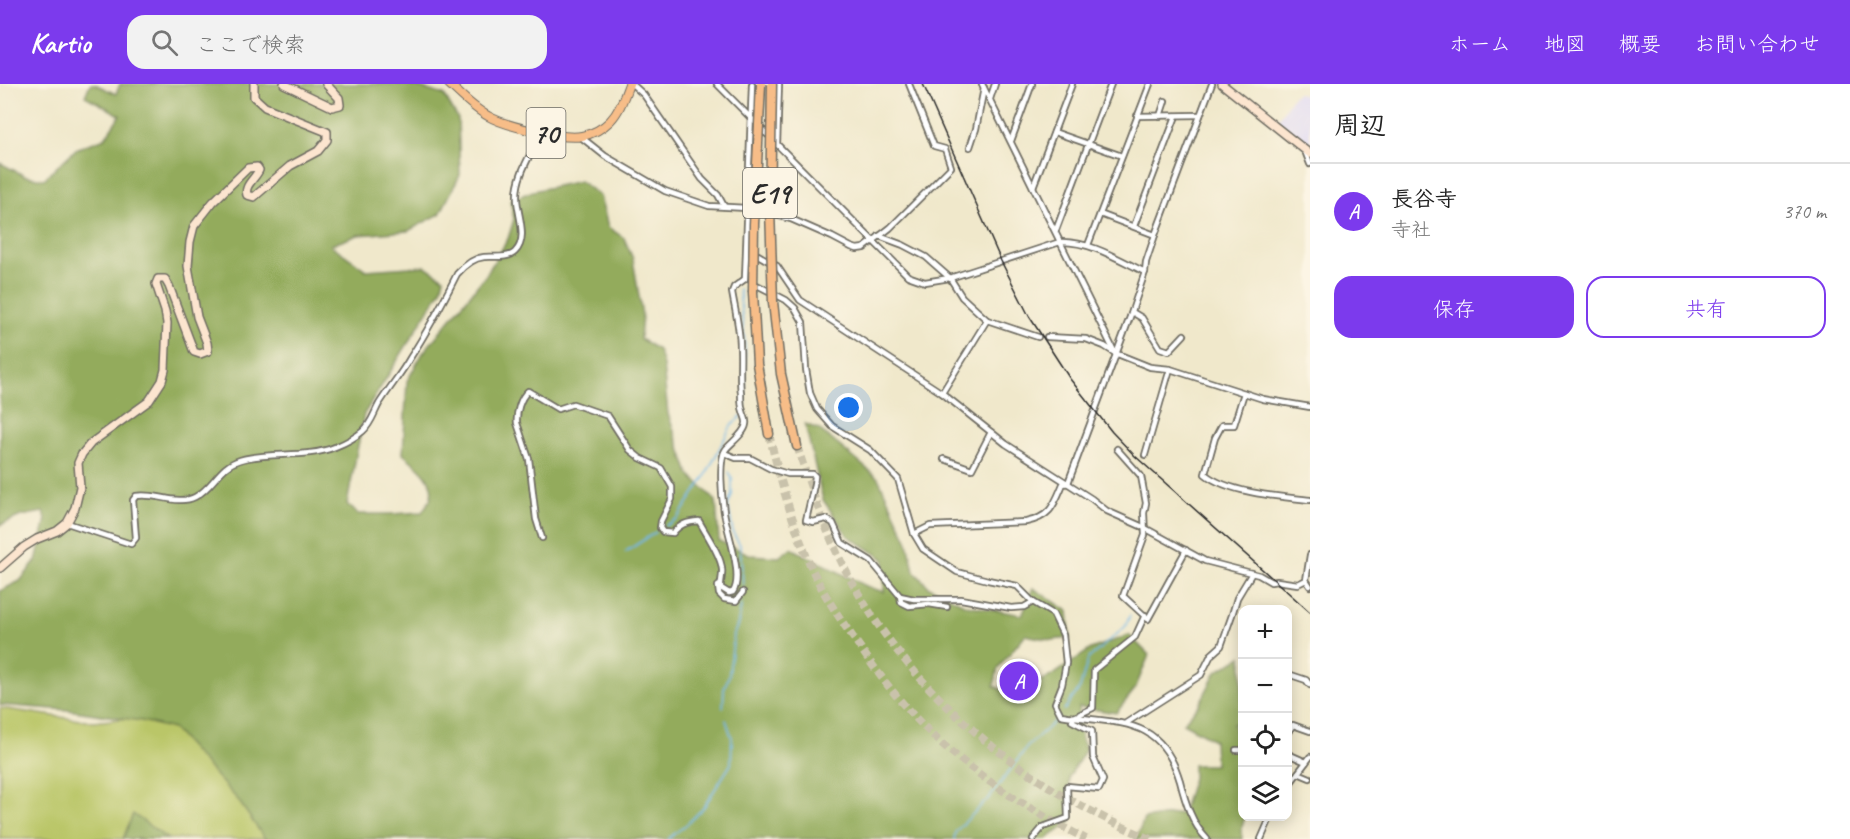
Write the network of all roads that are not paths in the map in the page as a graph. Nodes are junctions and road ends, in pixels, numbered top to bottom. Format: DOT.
graph roads {
  1 [pos="254,84"];
  2 [pos="284,84"];
  3 [pos="326,84"];
  4 [pos="449,84"];
  5 [pos="631,84"];
  6 [pos="717,84"];
  7 [pos="752,84"];
  8 [pos="761,84"];
  9 [pos="772,84"];
  10 [pos="779,84"];
  11 [pos="909,84"];
  12 [pos="995,84"];
  13 [pos="1032,84"];
  14 [pos="1072,84"];
  15 [pos="1111,84"];
  16 [pos="1150,84"];
  17 [pos="1212,84"];
  18 [pos="1222,84"];
  19 [pos="983,86"];
  20 [pos="990,99"];
  21 [pos="1165,101"];
  22 [pos="1200,115"];
  23 [pos="1137,116"];
  24 [pos="1160,116"];
  25 [pos="1176,116"];
  26 [pos="751,118"];
  27 [pos="1054,132"];
  28 [pos="541,133"];
  29 [pos="580,137"];
  30 [pos="1011,141"];
  31 [pos="1089,144"];
  32 [pos="777,145"];
  33 [pos="970,147"];
  34 [pos="1307,151"];
  35 [pos="1122,156"];
  36 [pos="1310,164"];
  37 [pos="1033,187"];
  38 [pos="724,206"];
  39 [pos="747,208"];
  40 [pos="1101,214"];
  41 [pos="1134,226"];
  42 [pos="1056,230"];
  43 [pos="1155,235"];
  44 [pos="879,236"];
  45 [pos="872,242"];
  46 [pos="1060,242"];
  47 [pos="1088,246"];
  48 [pos="746,247"];
  49 [pos="1145,272"];
  50 [pos="950,278"];
  51 [pos="745,279"];
  52 [pos="1132,312"];
  53 [pos="987,320"];
  54 [pos="1184,335"];
  55 [pos="1038,337"];
  56 [pos="1047,337"];
  57 [pos="1115,353"];
  58 [pos="1170,369"];
  59 [pos="942,393"];
  60 [pos="1244,393"];
  61 [pos="1310,407"];
  62 [pos="991,432"];
  63 [pos="769,434"];
  64 [pos="797,446"];
  65 [pos="1118,449"];
  66 [pos="724,453"];
  67 [pos="1145,455"];
  68 [pos="944,459"];
  69 [pos="1068,483"];
  70 [pos="1310,500"];
  71 [pos="66,523"];
  72 [pos="1143,527"];
  73 [pos="914,534"];
  74 [pos="542,538"];
  75 [pos="1186,550"];
  76 [pos="1310,555"];
  77 [pos="0,568"];
  78 [pos="1252,573"];
  79 [pos="1306,580"];
  80 [pos="720,585"];
  81 [pos="1310,586"];
  82 [pos="743,592"];
  83 [pos="900,596"];
  84 [pos="1034,602"];
  85 [pos="947,607"];
  86 [pos="1145,615"];
  87 [pos="1292,676"];
  88 [pos="1310,685"];
  89 [pos="1074,717"];
  90 [pos="1125,723"];
  91 [pos="1292,726"];
  92 [pos="1310,731"];
  93 [pos="1292,755"];
  94 [pos="1308,759"];
  95 [pos="1298,773"];
  96 [pos="1310,778"];
  97 [pos="1292,780"];
  98 [pos="1269,821"];
  99 [pos="1205,838"];
  100 [pos="1033,839"];
  101 [pos="1261,839"];
  1 -- 71 [label="main road"];
  2 -- 3 [label="main road"];
  4 -- 28 [label="main road, 70"];
  5 -- 29 [label="main road, 70"];
  5 -- 38 [label="street"];
  6 -- 26 [label="street"];
  7 -- 26 [label="street"];
  8 -- 63 [label="highway, E19, bridge"];
  9 -- 64 [label="highway, E19, bridge"];
  10 -- 32 [label="street"];
  11 -- 44 [label="street"];
  12 -- 20 [label="street"];
  13 -- 30 [label="street"];
  14 -- 27 [label="street"];
  15 -- 31 [label="street"];
  16 -- 23 [label="street"];
  17 -- 22 [label="street"];
  18 -- 34 [label="main road"];
  19 -- 20 [label="street"];
  19 -- 33 [label="street"];
  20 -- 30 [label="street"];
  21 -- 24 [label="street"];
  22 -- 25 [label="street"];
  22 -- 43 [label="street"];
  23 -- 24 [label="street"];
  23 -- 35 [label="street"];
  24 -- 25 [label="street"];
  25 -- 41 [label="street"];
  26 -- 32 [label="street"];
  26 -- 39 [label="street"];
  27 -- 31 [label="street"];
  27 -- 37 [label="street"];
  28 -- 29 [label="main road, 70"];
  28 -- 71 [label="street"];
  29 -- 38 [label="street"];
  30 -- 37 [label="street"];
  31 -- 35 [label="street"];
  31 -- 42 [label="street"];
  32 -- 45 [label="street"];
  34 -- 36 [label="street"];
  35 -- 40 [label="street"];
  37 -- 42 [label="street"];
  38 -- 39 [label="street"];
  39 -- 45 [label="street"];
  39 -- 48 [label="street"];
  40 -- 41 [label="street"];
  40 -- 47 [label="street"];
  41 -- 43 [label="street"];
  42 -- 46 [label="street"];
  43 -- 49 [label="street"];
  44 -- 45 [label="street"];
  44 -- 50 [label="street"];
  45 -- 50 [label="street"];
  46 -- 47 [label="street"];
  46 -- 50 [label="street"];
  46 -- 57 [label="street"];
  47 -- 49 [label="street"];
  48 -- 51 [label="street"];
  48 -- 59 [label="street"];
  49 -- 52 [label="street"];
  50 -- 53 [label="street"];
  51 -- 66 [label="street"];
  51 -- 73 [label="street"];
  52 -- 54 [label="street"];
  52 -- 57 [label="street"];
  53 -- 55 [label="street"];
  53 -- 59 [label="street"];
  56 -- 57 [label="street"];
  57 -- 58 [label="street"];
  57 -- 69 [label="street"];
  58 -- 60 [label="street"];
  58 -- 67 [label="street"];
  59 -- 62 [label="street"];
  60 -- 61 [label="street"];
  60 -- 70 [label="street"];
  62 -- 68 [label="street"];
  62 -- 69 [label="street"];
  65 -- 72 [label="street"];
  66 -- 80 [label="street"];
  66 -- 83 [label="street"];
  69 -- 72 [label="street"];
  69 -- 73 [label="street"];
  71 -- 77 [label="main road"];
  72 -- 75 [label="street"];
  72 -- 86 [label="street"];
  73 -- 84 [label="street"];
  74 -- 80 [label="street"];
  75 -- 78 [label="street"];
  75 -- 86 [label="street"];
  76 -- 79 [label="street"];
  78 -- 79 [label="street"];
  78 -- 90 [label="street"];
  79 -- 81 [label="street"];
  80 -- 82 [label="street"];
  83 -- 84 [label="street"];
  83 -- 85 [label="street"];
  84 -- 89 [label="street"];
  86 -- 89 [label="street"];
  87 -- 88 [label="street"];
  89 -- 90 [label="street"];
  89 -- 100 [label="street"];
  90 -- 99 [label="street"];
  91 -- 92 [label="street"];
  93 -- 94 [label="street"];
  94 -- 95 [label="street"];
  95 -- 96 [label="street"];
  95 -- 97 [label="street"];
  98 -- 101 [label="street"];
}
